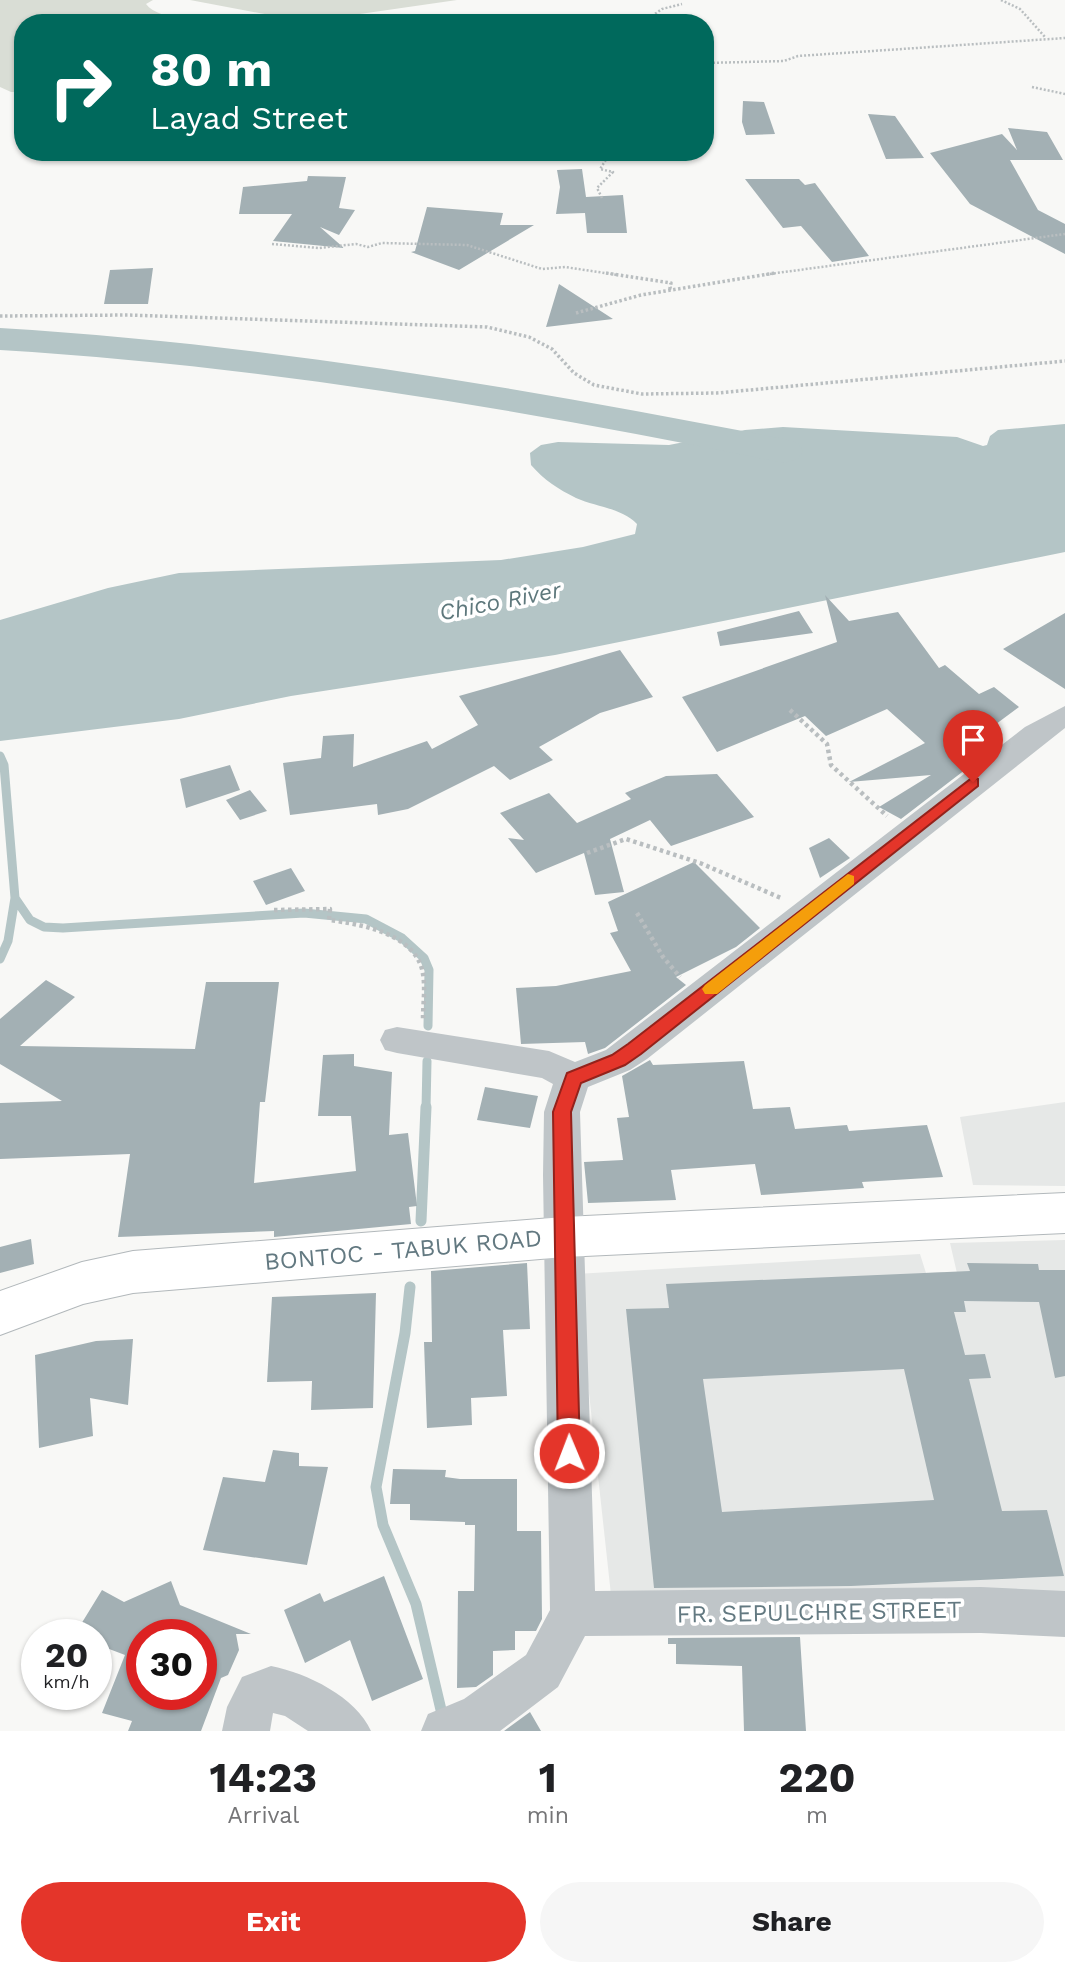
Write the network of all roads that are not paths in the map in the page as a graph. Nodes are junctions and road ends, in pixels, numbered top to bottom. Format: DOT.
graph roads {
  1 [pos="1065,715"];
  2 [pos="410,1042"];
  3 [pos="573,1078"];
  4 [pos="1065,1213"];
  5 [pos="564,1237"];
  6 [pos="0,1313"];
  7 [pos="573,1614"];
  8 [pos="1065,1614"];
  9 [pos="459,1725"];
  10 [pos="246,1731"];
  11 [pos="347,1731"];
  1 -- 3 [label="street"];
  2 -- 3 [label="street"];
  3 -- 5 [label="street"];
  4 -- 5 [label="highway, BONTOC - TABUK ROAD"];
  5 -- 6 [label="highway, BONTOC - TABUK ROAD"];
  5 -- 7 [label="street"];
  7 -- 8 [label="street, FR. SEPULCHRE STREET"];
  7 -- 9 [label="street"];
  10 -- 11 [label="street"];
}
